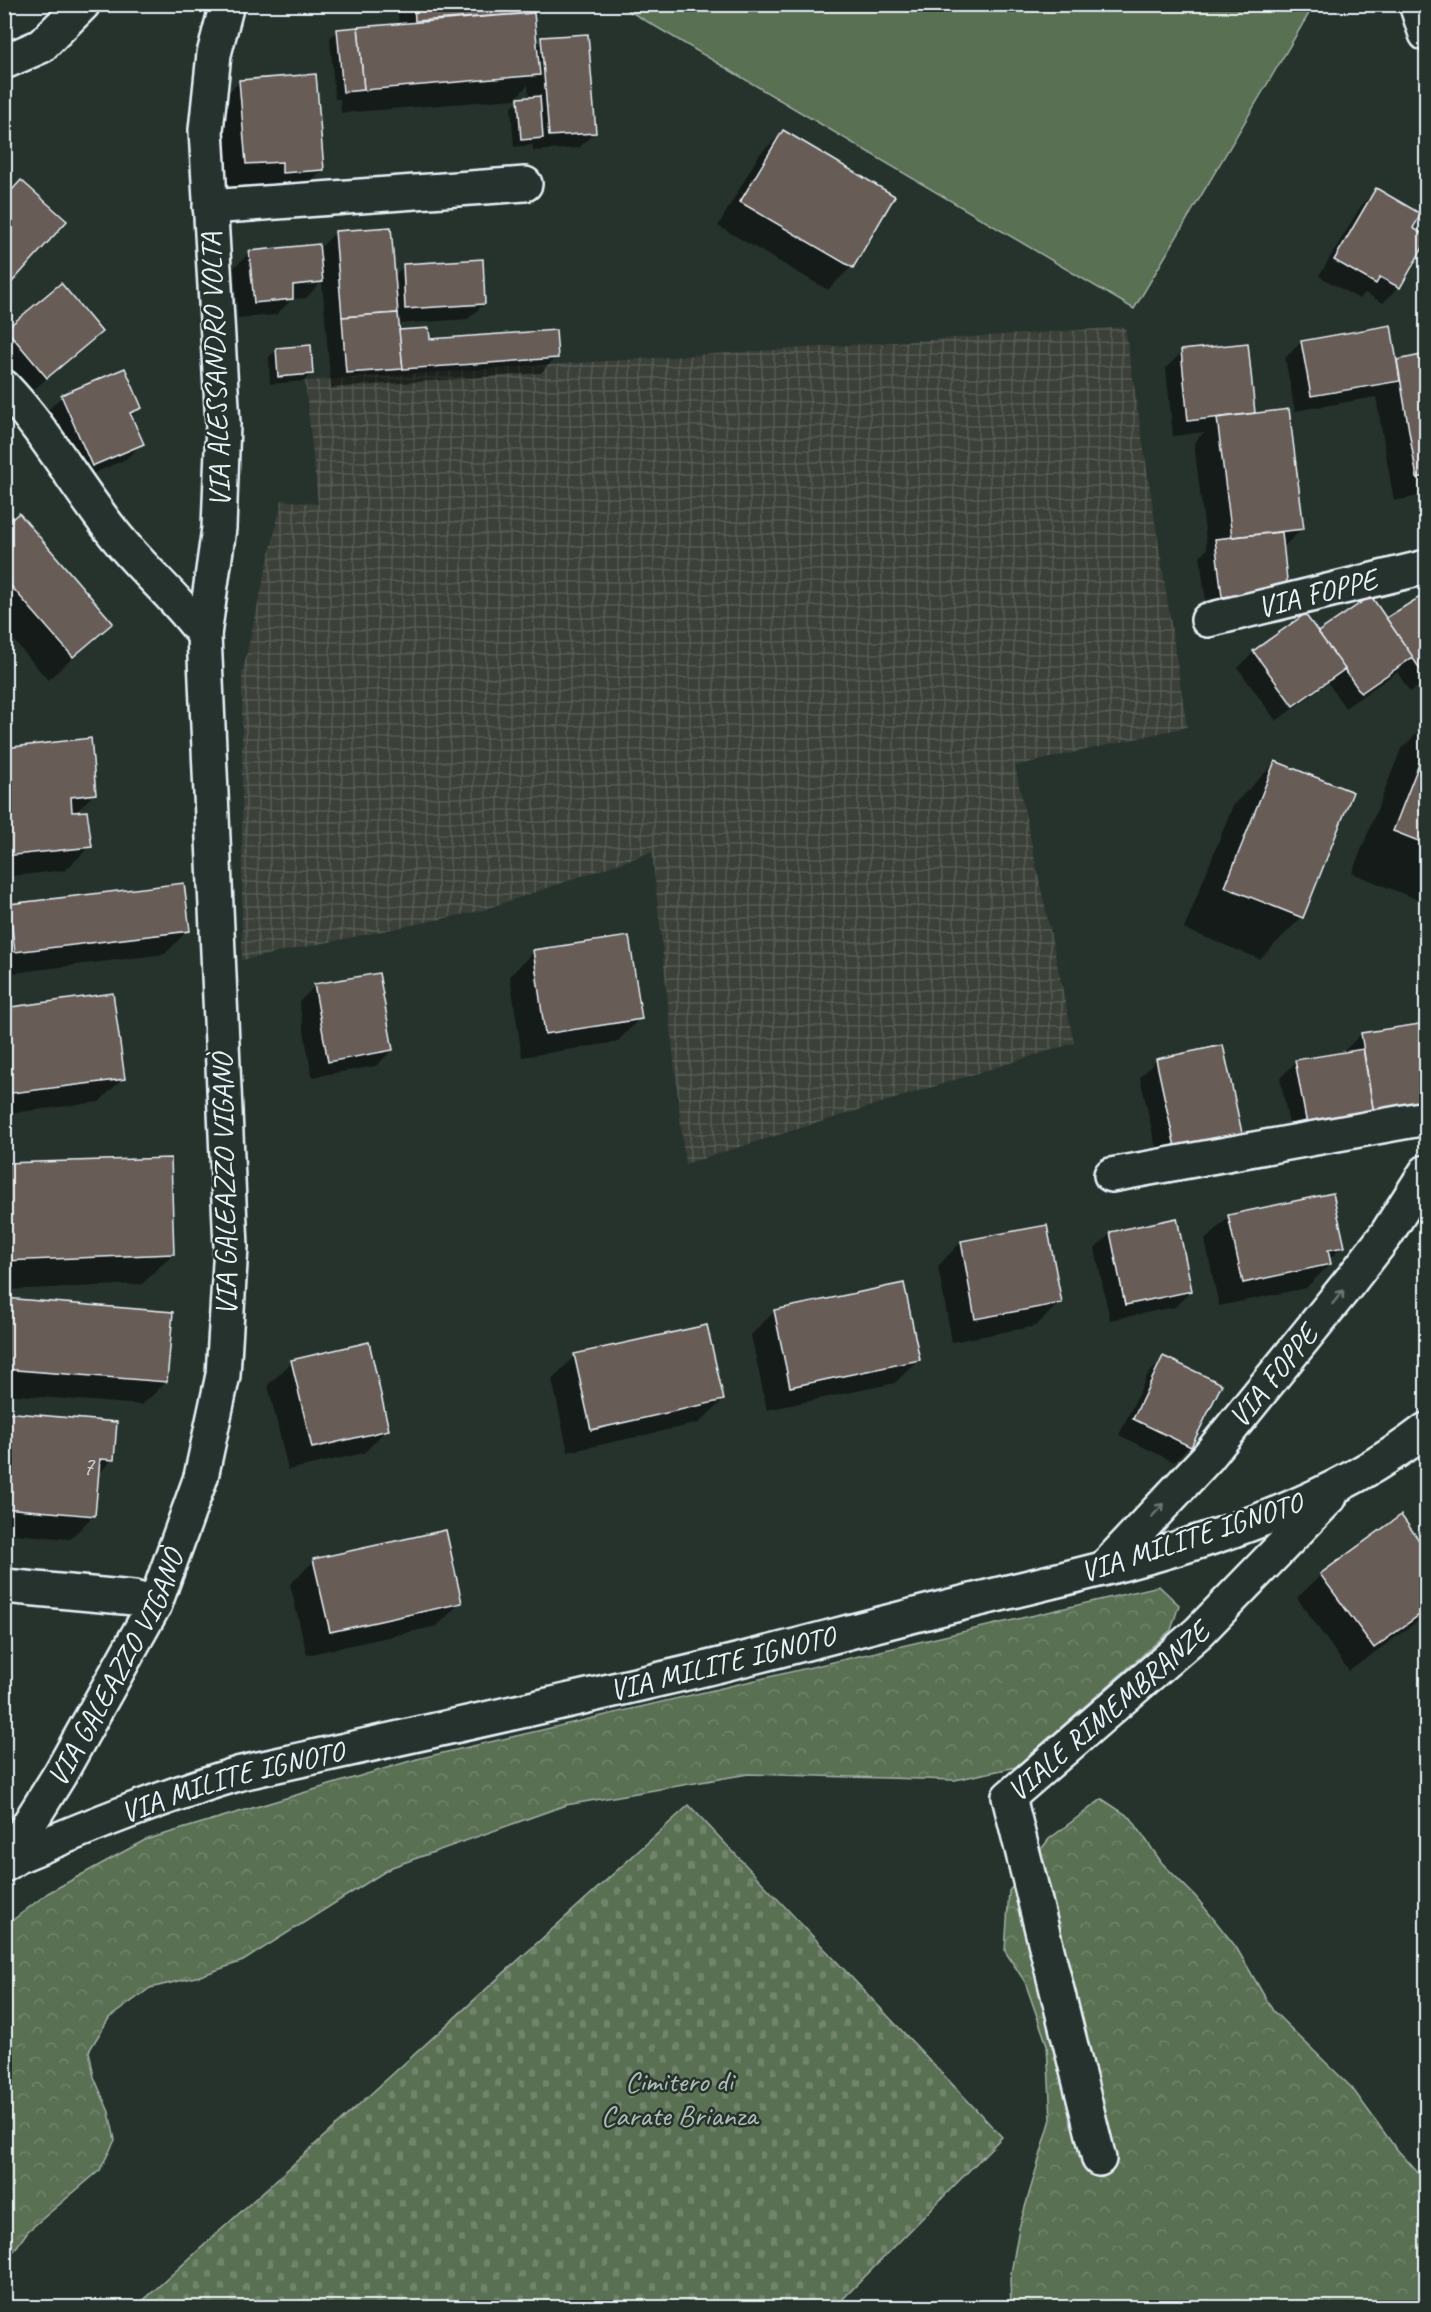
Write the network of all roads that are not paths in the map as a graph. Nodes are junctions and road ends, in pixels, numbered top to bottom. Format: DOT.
graph roads {
  1 [pos="83,4"];
  2 [pos="227,4"];
  3 [pos="1416,4"];
  4 [pos="1426,34"];
  5 [pos="4,62"];
  6 [pos="525,184"];
  7 [pos="210,207"];
  8 [pos="4,387"];
  9 [pos="1426,567"];
  10 [pos="1208,620"];
  11 [pos="204,635"];
  12 [pos="1426,1118"];
  13 [pos="1426,1172"];
  14 [pos="1111,1175"];
  15 [pos="1426,1430"];
  16 [pos="1342,1485"];
  17 [pos="1104,1568"];
  18 [pos="4,1586"];
  19 [pos="155,1604"];
  20 [pos="4,1865"];
  21 [pos="1100,2159"];
  1 -- 5 [label="street"];
  2 -- 7 [label="street, VIA ALESSANDRO VOLTA"];
  3 -- 4 [label="street"];
  6 -- 7 [label="street"];
  7 -- 11 [label="street, VIA ALESSANDRO VOLTA"];
  8 -- 11 [label="street"];
  9 -- 10 [label="street, VIA FOPPE"];
  11 -- 19 [label="street, VIA GALEAZZO VIGANÒ"];
  12 -- 14 [label="street"];
  17 -- 13 [label="street, VIA FOPPE, one-way"];
  15 -- 16 [label="street, VIA MILITE IGNOTO"];
  16 -- 17 [label="street, VIA MILITE IGNOTO"];
  16 -- 21 [label="street, VIALE RIMEMBRANZE"];
  17 -- 20 [label="street, VIA MILITE IGNOTO"];
  18 -- 19 [label="street"];
  19 -- 20 [label="street, VIA GALEAZZO VIGANÒ"];
}
